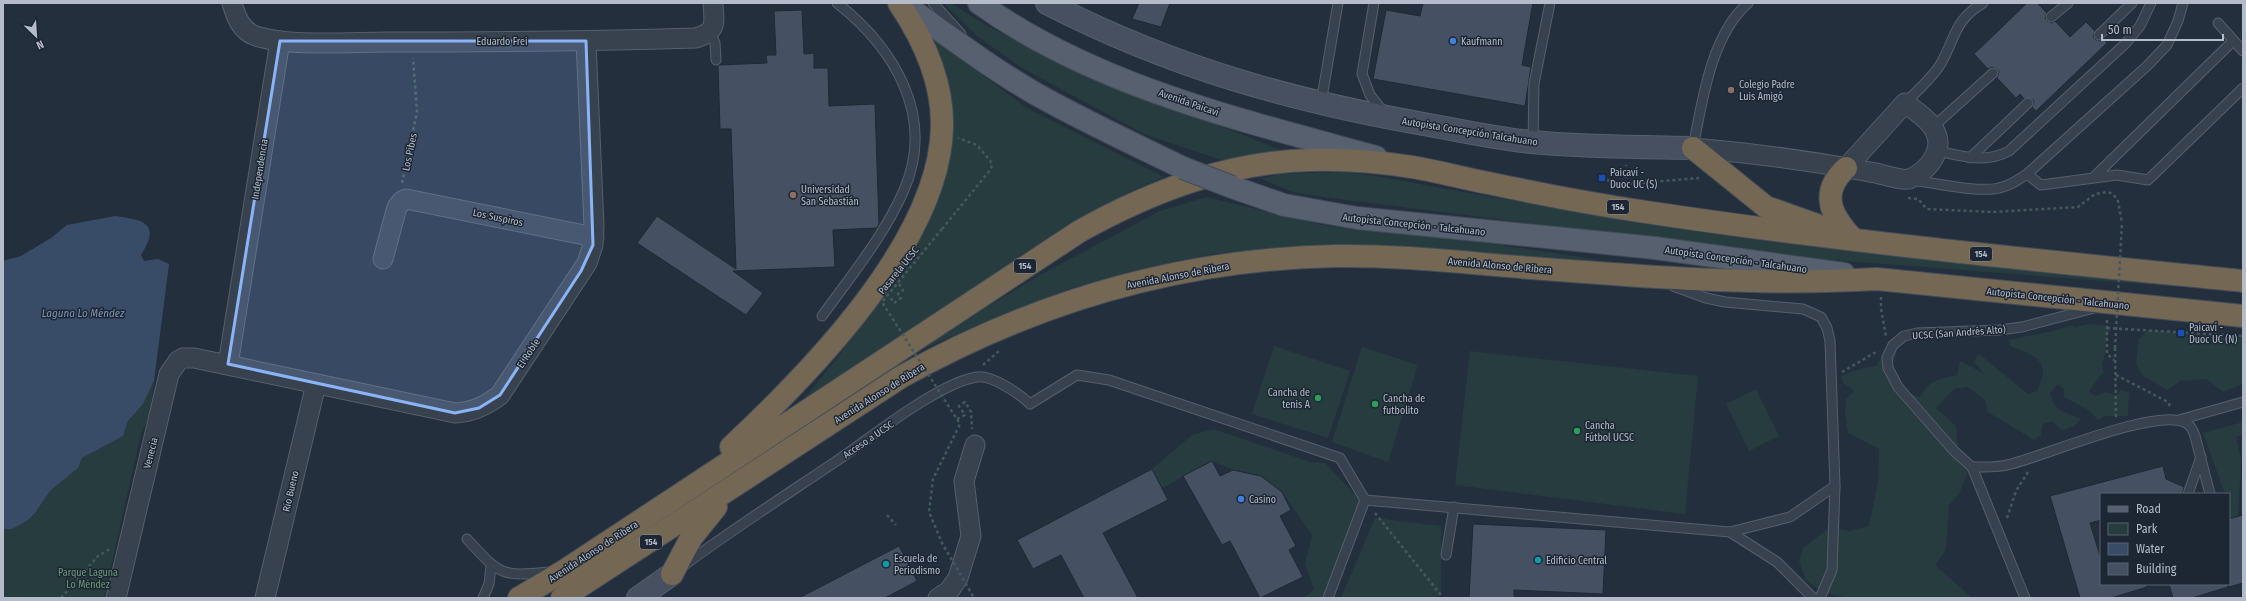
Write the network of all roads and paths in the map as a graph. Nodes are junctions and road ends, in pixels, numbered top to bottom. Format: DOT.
graph roads {
  1 [pos="232,3"];
  2 [pos="837,3"];
  3 [pos="901,3"];
  4 [pos="933,3"];
  5 [pos="979,3"];
  6 [pos="1047,3"];
  7 [pos="1338,3"];
  8 [pos="1374,3"];
  9 [pos="1550,3"];
  10 [pos="1748,3"];
  11 [pos="1983,3"];
  12 [pos="2068,3"];
  13 [pos="2132,3"];
  14 [pos="2151,3"];
  15 [pos="2182,3"];
  16 [pos="2051,18"];
  17 [pos="712,19"];
  18 [pos="2218,24"];
  19 [pos="2099,34"];
  20 [pos="280,41"];
  21 [pos="586,41"];
  22 [pos="2233,41"];
  23 [pos="412,42"];
  24 [pos="2243,52"];
  25 [pos="716,60"];
  26 [pos="991,66"];
  27 [pos="1993,74"];
  28 [pos="2243,88"];
  29 [pos="2028,102"];
  30 [pos="1905,103"];
  31 [pos="1320,104"];
  32 [pos="1388,118"];
  33 [pos="1933,127"];
  34 [pos="1533,142"];
  35 [pos="941,143"];
  36 [pos="1693,148"];
  37 [pos="1937,151"];
  38 [pos="1970,158"];
  39 [pos="1412,167"];
  40 [pos="1846,168"];
  41 [pos="1723,172"];
  42 [pos="2027,174"];
  43 [pos="2095,176"];
  44 [pos="1607,180"];
  45 [pos="1906,188"];
  46 [pos="402,200"];
  47 [pos="594,237"];
  48 [pos="1854,239"];
  49 [pos="382,259"];
  50 [pos="1645,276"];
  51 [pos="1877,279"];
  52 [pos="2243,281"];
  53 [pos="903,290"];
  54 [pos="888,295"];
  55 [pos="2109,304"];
  56 [pos="1881,309"];
  57 [pos="822,316"];
  58 [pos="2243,316"];
  59 [pos="2243,336"];
  60 [pos="1891,345"];
  61 [pos="2114,360"];
  62 [pos="228,364"];
  63 [pos="1839,374"];
  64 [pos="2116,374"];
  65 [pos="316,384"];
  66 [pos="2243,402"];
  67 [pos="957,419"];
  68 [pos="2179,420"];
  69 [pos="2116,429"];
  70 [pos="974,439"];
  71 [pos="2046,453"];
  72 [pos="2201,457"];
  73 [pos="1972,467"];
  74 [pos="738,484"];
  75 [pos="1835,486"];
  76 [pos="682,493"];
  77 [pos="2188,493"];
  78 [pos="2210,493"];
  79 [pos="1365,500"];
  80 [pos="1454,507"];
  81 [pos="887,515"];
  82 [pos="2006,520"];
  83 [pos="896,525"];
  84 [pos="1730,532"];
  85 [pos="691,538"];
  86 [pos="467,539"];
  87 [pos="129,542"];
  88 [pos="713,544"];
  89 [pos="1446,555"];
  90 [pos="491,566"];
  91 [pos="564,571"];
  92 [pos="672,574"];
  93 [pos="1441,595"];
  94 [pos="61,598"];
  95 [pos="116,598"];
  96 [pos="265,598"];
  97 [pos="483,598"];
  98 [pos="519,598"];
  99 [pos="562,598"];
  100 [pos="638,598"];
  101 [pos="938,598"];
  102 [pos="974,598"];
  103 [pos="1328,598"];
  104 [pos="1813,598"];
  105 [pos="1820,598"];
  106 [pos="2025,598"];
  1 -- 20 [label="street"];
  2 -- 57 [label="lane"];
  3 -- 26 [label="main road"];
  3 -- 35 [label="highway"];
  4 -- 26 [label="lane"];
  5 -- 39 [label="main road, Avenida Paicaví"];
  6 -- 31 [label="street"];
  7 -- 31 [label="lane"];
  8 -- 32 [label="lane"];
  9 -- 34 [label="lane"];
  10 -- 36 [label="lane"];
  11 -- 30 [label="lane"];
  12 -- 16 [label="lane"];
  13 -- 19 [label="lane"];
  14 -- 38 [label="lane"];
  15 -- 42 [label="lane"];
  17 -- 21 [label="street, Eduardo Frei"];
  17 -- 25 [label="lane"];
  18 -- 22 [label="lane"];
  20 -- 23 [label="street, Eduardo Frei"];
  20 -- 62 [label="street, Independencia"];
  21 -- 23 [label="street, Eduardo Frei"];
  21 -- 47 [label="street, El Roble"];
  22 -- 24 [label="lane"];
  22 -- 43 [label="lane"];
  23 -- 46 [label="path, Los Pibes"];
  26 -- 51 [label="main road, Autopista Concepción - Talcahuano, bridge"];
  27 -- 33 [label="lane"];
  28 -- 43 [label="lane"];
  29 -- 38 [label="lane"];
  30 -- 33 [label="street"];
  30 -- 40 [label="street"];
  31 -- 32 [label="street, Autopista Concepción Talcahuano"];
  32 -- 34 [label="street, Autopista Concepción Talcahuano"];
  33 -- 37 [label="street"];
  34 -- 36 [label="street, Autopista Concepción Talcahuano"];
  35 -- 54 [label="path, Pasarela UCSC, bridge"];
  35 -- 76 [label="highway"];
  36 -- 40 [label="street"];
  36 -- 41 [label="highway"];
  37 -- 38 [label="lane"];
  37 -- 45 [label="street"];
  39 -- 48 [label="highway, 154"];
  39 -- 76 [label="highway, Avenida Alonso de Ribera / 154"];
  40 -- 45 [label="street"];
  40 -- 48 [label="highway"];
  41 -- 44 [label="path"];
  41 -- 48 [label="highway"];
  42 -- 43 [label="lane"];
  42 -- 45 [label="lane"];
  45 -- 61 [label="path, bridge"];
  46 -- 47 [label="street, Los Suspiros"];
  46 -- 49 [label="street"];
  47 -- 65 [label="street, El Roble"];
  48 -- 52 [label="highway, 154"];
  50 -- 51 [label="highway, Avenida Alonso de Ribera / 154"];
  50 -- 74 [label="highway, Avenida Alonso de Ribera / 154"];
  50 -- 75 [label="lane"];
  51 -- 55 [label="highway, Autopista Concepción - Talcahuano / 154"];
  53 -- 54 [label="path"];
  54 -- 67 [label="path, Pasarela UCSC, bridge"];
  55 -- 58 [label="highway, Autopista Concepción - Talcahuano / 154"];
  55 -- 60 [label="lane, UCSC (San Andrés Alto)"];
  56 -- 60 [label="path"];
  59 -- 61 [label="path"];
  60 -- 63 [label="path"];
  60 -- 73 [label="lane"];
  61 -- 64 [label="path"];
  62 -- 65 [label="street, El Roble"];
  62 -- 87 [label="street, Venecia"];
  64 -- 68 [label="path"];
  64 -- 69 [label="path"];
  65 -- 96 [label="street, Río Bueno"];
  66 -- 68 [label="lane"];
  67 -- 70 [label="path"];
  67 -- 102 [label="path, bridge"];
  68 -- 69 [label="lane"];
  68 -- 72 [label="lane"];
  69 -- 71 [label="lane"];
  70 -- 101 [label="street"];
  71 -- 73 [label="lane"];
  71 -- 82 [label="path"];
  72 -- 77 [label="lane"];
  72 -- 78 [label="lane"];
  73 -- 106 [label="lane"];
  74 -- 85 [label="highway"];
  74 -- 99 [label="highway, Avenida Alonso de Ribera / 154"];
  75 -- 84 [label="lane"];
  75 -- 105 [label="lane"];
  76 -- 91 [label="highway, Avenida Alonso de Ribera / 154"];
  79 -- 80 [label="lane"];
  79 -- 88 [label="lane, Acceso a UCSC"];
  79 -- 93 [label="path"];
  79 -- 103 [label="lane"];
  80 -- 84 [label="lane"];
  80 -- 89 [label="lane"];
  81 -- 83 [label="path"];
  84 -- 104 [label="lane"];
  85 -- 88 [label="lane"];
  85 -- 92 [label="highway"];
  86 -- 90 [label="lane"];
  87 -- 94 [label="path"];
  87 -- 95 [label="street, Venecia"];
  88 -- 92 [label="lane, Acceso a UCSC"];
  90 -- 91 [label="lane"];
  90 -- 97 [label="lane"];
  91 -- 98 [label="highway, Avenida Alonso de Ribera / 154"];
  92 -- 100 [label="street"];
}
